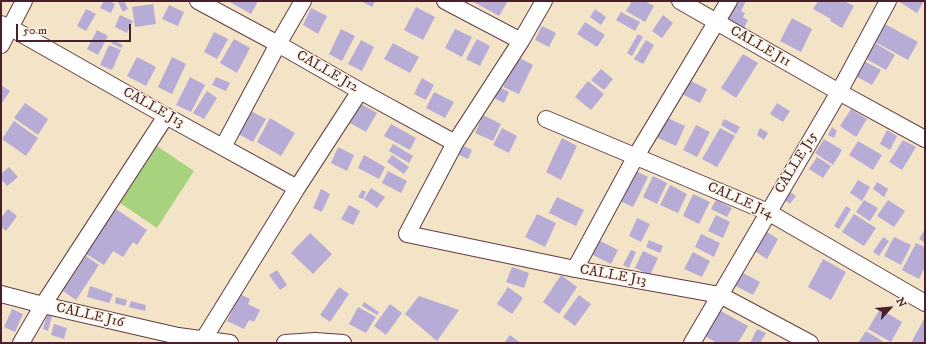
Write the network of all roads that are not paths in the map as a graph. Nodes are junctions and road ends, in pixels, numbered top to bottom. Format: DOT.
graph roads {
  1 [pos="24,1"];
  2 [pos="198,1"];
  3 [pos="303,1"];
  4 [pos="445,1"];
  5 [pos="544,1"];
  6 [pos="680,1"];
  7 [pos="730,1"];
  8 [pos="888,1"];
  9 [pos="717,23"];
  10 [pos="6,26"];
  11 [pos="521,41"];
  12 [pos="278,44"];
  13 [pos="1,45"];
  14 [pos="360,91"];
  15 [pos="839,92"];
  16 [pos="166,116"];
  17 [pos="546,119"];
  18 [pos="925,139"];
  19 [pos="456,143"];
  20 [pos="223,147"];
  21 [pos="636,156"];
  22 [pos="297,188"];
  23 [pos="768,212"];
  24 [pos="575,269"];
  25 [pos="1,294"];
  26 [pos="720,295"];
  27 [pos="925,303"];
  28 [pos="43,305"];
  29 [pos="172,340"];
  30 [pos="203,340"];
  31 [pos="21,343"];
  32 [pos="230,343"];
  33 [pos="285,343"];
  34 [pos="343,343"];
  35 [pos="692,343"];
  36 [pos="810,343"];
  1 -- 10 [label="street"];
  2 -- 12 [label="street, CALLE J12"];
  3 -- 12 [label="street"];
  4 -- 11 [label="street"];
  5 -- 11 [label="street"];
  6 -- 9 [label="street, CALLE J11"];
  7 -- 9 [label="street"];
  8 -- 15 [label="street, CALLE J15"];
  9 -- 15 [label="street, CALLE J11"];
  9 -- 21 [label="street"];
  10 -- 13 [label="street"];
  10 -- 16 [label="street, CALLE J13"];
  11 -- 19 [label="street"];
  12 -- 14 [label="street, CALLE J12"];
  12 -- 20 [label="street"];
  14 -- 19 [label="street, CALLE J12"];
  14 -- 22 [label="street"];
  15 -- 18 [label="street"];
  15 -- 23 [label="street, CALLE J15"];
  16 -- 20 [label="street, CALLE J13"];
  16 -- 28 [label="street"];
  17 -- 21 [label="street, CALLE J14"];
  19 -- 24 [label="street, CALLE J13"];
  20 -- 22 [label="street, CALLE J13"];
  21 -- 23 [label="street, CALLE J14"];
  21 -- 24 [label="street"];
  22 -- 30 [label="street"];
  23 -- 26 [label="street, CALLE J15"];
  23 -- 27 [label="street, CALLE J14"];
  24 -- 26 [label="street, CALLE J13"];
  25 -- 28 [label="street, CALLE J16"];
  26 -- 35 [label="street, CALLE J15"];
  26 -- 36 [label="street, CALLE J13"];
  28 -- 29 [label="street, CALLE J16"];
  28 -- 31 [label="street"];
  29 -- 30 [label="street, CALLE J16"];
  30 -- 32 [label="street, CALLE J16"];
  33 -- 34 [label="street"];
}
